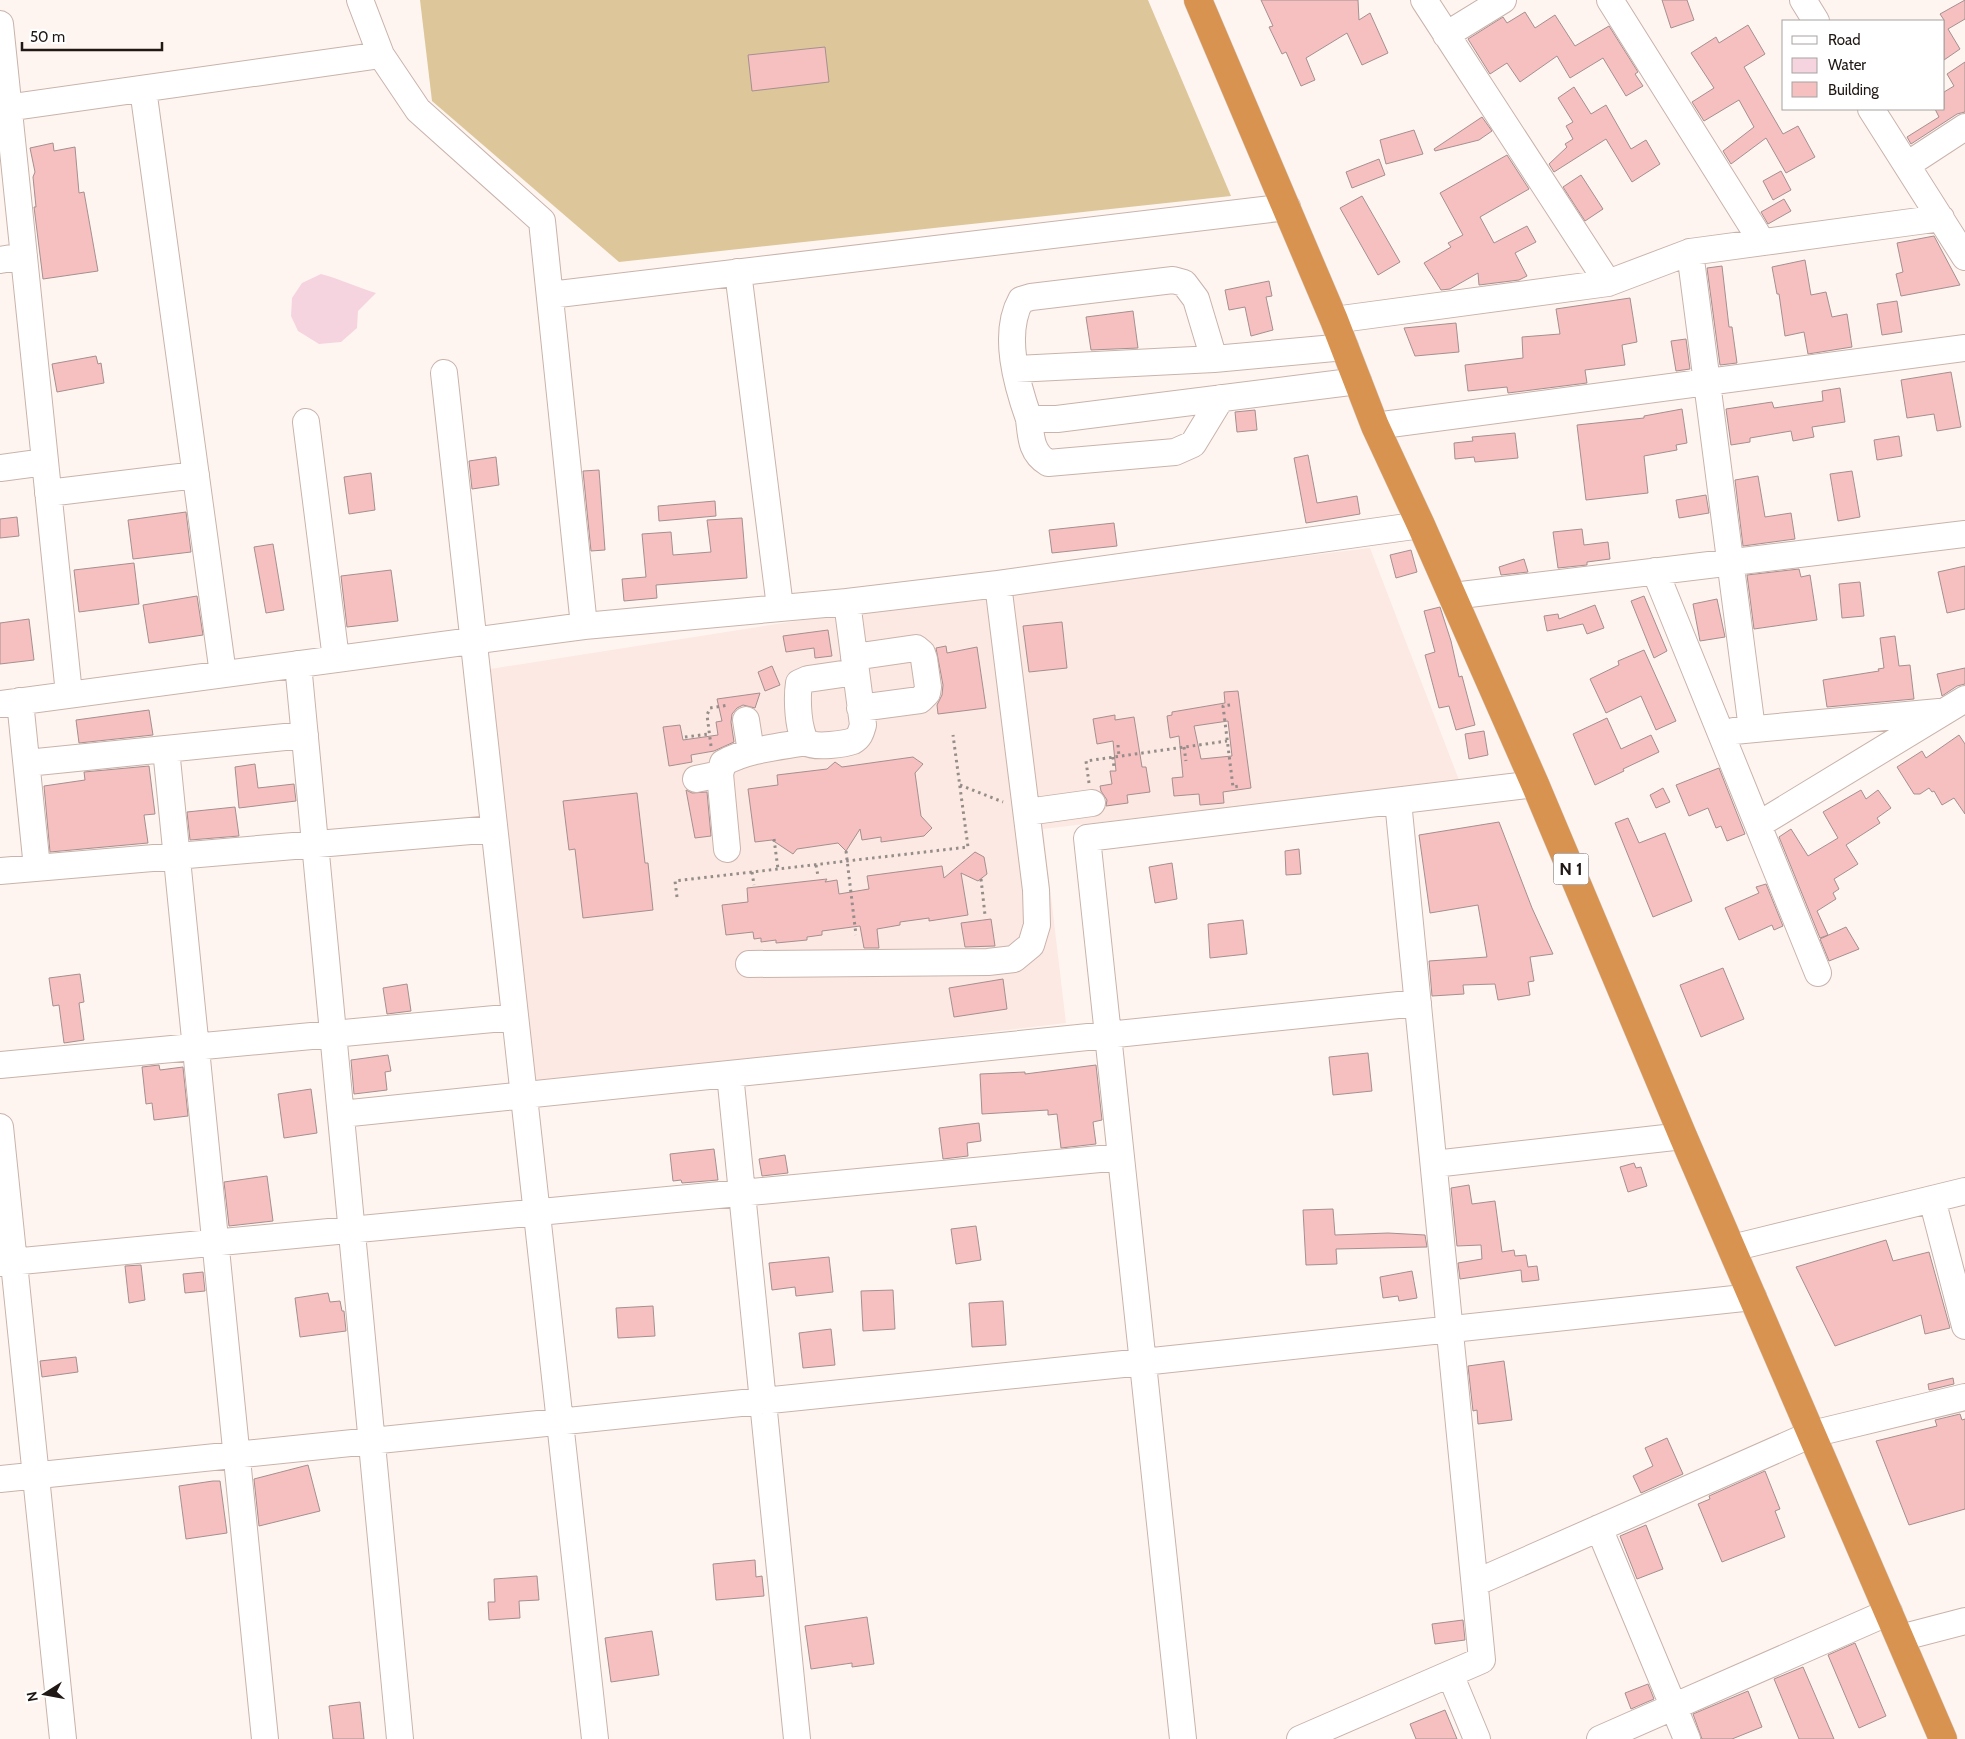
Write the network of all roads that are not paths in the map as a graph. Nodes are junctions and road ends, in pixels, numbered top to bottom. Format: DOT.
graph roads {
  1 [pos="360,0"];
  2 [pos="1198,0"];
  3 [pos="1424,0"];
  4 [pos="1503,0"];
  5 [pos="1610,0"];
  6 [pos="1803,0"];
  7 [pos="1815,20"];
  8 [pos="0,24"];
  9 [pos="1446,35"];
  10 [pos="381,55"];
  11 [pos="143,89"];
  12 [pos="4,108"];
  13 [pos="1872,110"];
  14 [pos="1965,128"];
  15 [pos="1907,165"];
  16 [pos="1287,208"];
  17 [pos="1941,218"];
  18 [pos="1762,242"];
  19 [pos="1690,252"];
  20 [pos="1965,256"];
  21 [pos="12,258"];
  22 [pos="738,272"];
  23 [pos="1608,282"];
  24 [pos="550,295"];
  25 [pos="1334,320"];
  26 [pos="1344,348"];
  27 [pos="1965,348"];
  28 [pos="1214,359"];
  29 [pos="1015,368"];
  30 [pos="444,373"];
  31 [pos="1358,381"];
  32 [pos="1707,382"];
  33 [pos="1220,398"];
  34 [pos="1029,419"];
  35 [pos="306,422"];
  36 [pos="1375,426"];
  37 [pos="45,462"];
  38 [pos="0,468"];
  39 [pos="196,475"];
  40 [pos="48,493"];
  41 [pos="1422,525"];
  42 [pos="1965,534"];
  43 [pos="1730,562"];
  44 [pos="1656,571"];
  45 [pos="998,584"];
  46 [pos="1452,596"];
  47 [pos="847,602"];
  48 [pos="780,607"];
  49 [pos="584,626"];
  50 [pos="473,641"];
  51 [pos="336,659"];
  52 [pos="298,664"];
  53 [pos="855,665"];
  54 [pos="223,674"];
  55 [pos="69,694"];
  56 [pos="10,702"];
  57 [pos="1955,705"];
  58 [pos="860,708"];
  59 [pos="746,720"];
  60 [pos="1752,729"];
  61 [pos="1721,732"];
  62 [pos="305,735"];
  63 [pos="806,742"];
  64 [pos="166,749"];
  65 [pos="751,752"];
  66 [pos="26,764"];
  67 [pos="1535,784"];
  68 [pos="1398,800"];
  69 [pos="1092,803"];
  70 [pos="1026,812"];
  71 [pos="1758,825"];
  72 [pos="494,829"];
  73 [pos="315,844"];
  74 [pos="727,849"];
  75 [pos="177,856"];
  76 [pos="38,868"];
  77 [pos="0,871"];
  78 [pos="749,964"];
  79 [pos="1818,972"];
  80 [pos="1418,1002"];
  81 [pos="514,1017"];
  82 [pos="333,1034"];
  83 [pos="1108,1035"];
  84 [pos="196,1046"];
  85 [pos="0,1065"];
  86 [pos="730,1074"];
  87 [pos="523,1095"];
  88 [pos="341,1114"];
  89 [pos="0,1127"];
  90 [pos="1683,1136"];
  91 [pos="1121,1157"];
  92 [pos="1434,1164"];
  93 [pos="1965,1191"];
  94 [pos="742,1192"];
  95 [pos="1932,1199"];
  96 [pos="536,1212"];
  97 [pos="352,1230"];
  98 [pos="215,1243"];
  99 [pos="1732,1248"];
  100 [pos="7,1262"];
  101 [pos="1753,1297"];
  102 [pos="1965,1326"];
  103 [pos="1450,1329"];
  104 [pos="1143,1362"];
  105 [pos="1965,1397"];
  106 [pos="763,1401"];
  107 [pos="559,1422"];
  108 [pos="1812,1434"];
  109 [pos="372,1441"];
  110 [pos="236,1455"];
  111 [pos="36,1476"];
  112 [pos="0,1480"];
  113 [pos="1598,1528"];
  114 [pos="1475,1583"];
  115 [pos="1889,1612"];
  116 [pos="1965,1621"];
  117 [pos="1900,1638"];
  118 [pos="1450,1674"];
  119 [pos="1674,1707"];
  120 [pos="63,1739"];
  121 [pos="264,1739"];
  122 [pos="400,1739"];
  123 [pos="595,1739"];
  124 [pos="797,1739"];
  125 [pos="1183,1739"];
  126 [pos="1300,1739"];
  127 [pos="1477,1739"];
  128 [pos="1600,1739"];
  129 [pos="1687,1739"];
  130 [pos="1942,1739"];
  1 -- 10 [label="street"];
  2 -- 16 [label="highway, N 1"];
  3 -- 9 [label="street"];
  4 -- 9 [label="street"];
  5 -- 18 [label="street"];
  6 -- 7 [label="street"];
  8 -- 12 [label="street"];
  9 -- 23 [label="street"];
  10 -- 11 [label="street"];
  10 -- 24 [label="street"];
  11 -- 12 [label="street"];
  11 -- 39 [label="street"];
  12 -- 21 [label="street"];
  13 -- 15 [label="street"];
  14 -- 15 [label="street"];
  15 -- 17 [label="street"];
  16 -- 22 [label="street"];
  16 -- 25 [label="highway, N 1"];
  17 -- 18 [label="street"];
  17 -- 20 [label="street"];
  18 -- 19 [label="street"];
  19 -- 23 [label="street"];
  19 -- 32 [label="street"];
  21 -- 37 [label="street"];
  22 -- 24 [label="street"];
  22 -- 48 [label="street"];
  23 -- 25 [label="street"];
  24 -- 49 [label="street"];
  25 -- 26 [label="highway, N 1"];
  26 -- 28 [label="street"];
  26 -- 31 [label="highway, N 1"];
  27 -- 32 [label="street"];
  28 -- 29 [label="street"];
  28 -- 29 [label="street"];
  29 -- 34 [label="street"];
  30 -- 50 [label="street"];
  31 -- 33 [label="street"];
  31 -- 36 [label="highway, N 1"];
  32 -- 36 [label="street"];
  32 -- 43 [label="street"];
  33 -- 34 [label="street"];
  33 -- 34 [label="street"];
  35 -- 51 [label="street"];
  36 -- 41 [label="highway, N 1"];
  37 -- 38 [label="street"];
  37 -- 40 [label="street"];
  39 -- 40 [label="street"];
  39 -- 54 [label="street"];
  40 -- 55 [label="street"];
  41 -- 45 [label="street"];
  41 -- 46 [label="highway, N 1"];
  42 -- 43 [label="street"];
  43 -- 44 [label="street"];
  43 -- 60 [label="street"];
  44 -- 46 [label="street"];
  44 -- 61 [label="street"];
  45 -- 47 [label="street"];
  45 -- 70 [label="street"];
  46 -- 67 [label="highway, N 1"];
  47 -- 48 [label="street"];
  47 -- 53 [label="street"];
  48 -- 49 [label="street"];
  49 -- 50 [label="street"];
  50 -- 51 [label="street"];
  50 -- 72 [label="street"];
  51 -- 52 [label="street"];
  52 -- 54 [label="street"];
  52 -- 62 [label="street"];
  53 -- 58 [label="street"];
  53 -- 58 [label="street"];
  53 -- 63 [label="street"];
  54 -- 55 [label="street"];
  55 -- 56 [label="street"];
  56 -- 66 [label="street"];
  57 -- 60 [label="street"];
  57 -- 71 [label="street"];
  58 -- 63 [label="street"];
  59 -- 65 [label="street"];
  60 -- 61 [label="street"];
  61 -- 71 [label="street"];
  62 -- 64 [label="street"];
  62 -- 73 [label="street"];
  63 -- 65 [label="street"];
  64 -- 66 [label="street"];
  64 -- 75 [label="street"];
  65 -- 74 [label="street"];
  66 -- 76 [label="street"];
  67 -- 68 [label="street"];
  67 -- 90 [label="highway, N 1"];
  68 -- 80 [label="street"];
  68 -- 83 [label="street"];
  69 -- 70 [label="street"];
  70 -- 78 [label="street"];
  71 -- 79 [label="street"];
  72 -- 73 [label="street"];
  72 -- 81 [label="street"];
  73 -- 75 [label="street"];
  73 -- 82 [label="street"];
  75 -- 76 [label="street"];
  75 -- 84 [label="street"];
  76 -- 77 [label="street"];
  80 -- 83 [label="street"];
  80 -- 92 [label="street"];
  81 -- 82 [label="street"];
  81 -- 87 [label="street"];
  82 -- 84 [label="street"];
  82 -- 88 [label="street"];
  83 -- 86 [label="street"];
  83 -- 91 [label="street"];
  84 -- 85 [label="street"];
  84 -- 98 [label="street"];
  86 -- 87 [label="street"];
  86 -- 94 [label="street"];
  87 -- 88 [label="street"];
  87 -- 96 [label="street"];
  88 -- 97 [label="street"];
  89 -- 100 [label="street"];
  90 -- 92 [label="street"];
  90 -- 99 [label="highway, N 1"];
  91 -- 94 [label="street"];
  91 -- 104 [label="street"];
  92 -- 103 [label="street"];
  93 -- 95 [label="street"];
  94 -- 96 [label="street"];
  94 -- 106 [label="street"];
  95 -- 99 [label="street"];
  95 -- 102 [label="street"];
  96 -- 97 [label="street"];
  96 -- 107 [label="street"];
  97 -- 98 [label="street"];
  97 -- 109 [label="street"];
  98 -- 100 [label="street"];
  98 -- 110 [label="street"];
  99 -- 101 [label="highway, N 1"];
  100 -- 111 [label="street"];
  101 -- 103 [label="street"];
  101 -- 108 [label="highway, N 1"];
  103 -- 104 [label="street"];
  103 -- 114 [label="street"];
  104 -- 106 [label="street"];
  104 -- 125 [label="street"];
  105 -- 108 [label="street"];
  106 -- 107 [label="street"];
  106 -- 124 [label="street"];
  107 -- 109 [label="street"];
  107 -- 123 [label="street"];
  108 -- 113 [label="street"];
  108 -- 115 [label="highway, N 1"];
  109 -- 110 [label="street"];
  109 -- 122 [label="street"];
  110 -- 111 [label="street"];
  110 -- 121 [label="street"];
  111 -- 112 [label="street"];
  111 -- 120 [label="street"];
  113 -- 114 [label="street"];
  113 -- 119 [label="street"];
  114 -- 118 [label="street"];
  115 -- 117 [label="highway, N 1"];
  115 -- 119 [label="street"];
  116 -- 117 [label="street"];
  117 -- 130 [label="highway, N 1"];
  118 -- 126 [label="street"];
  118 -- 127 [label="street"];
  119 -- 128 [label="street"];
  119 -- 129 [label="street"];
}
